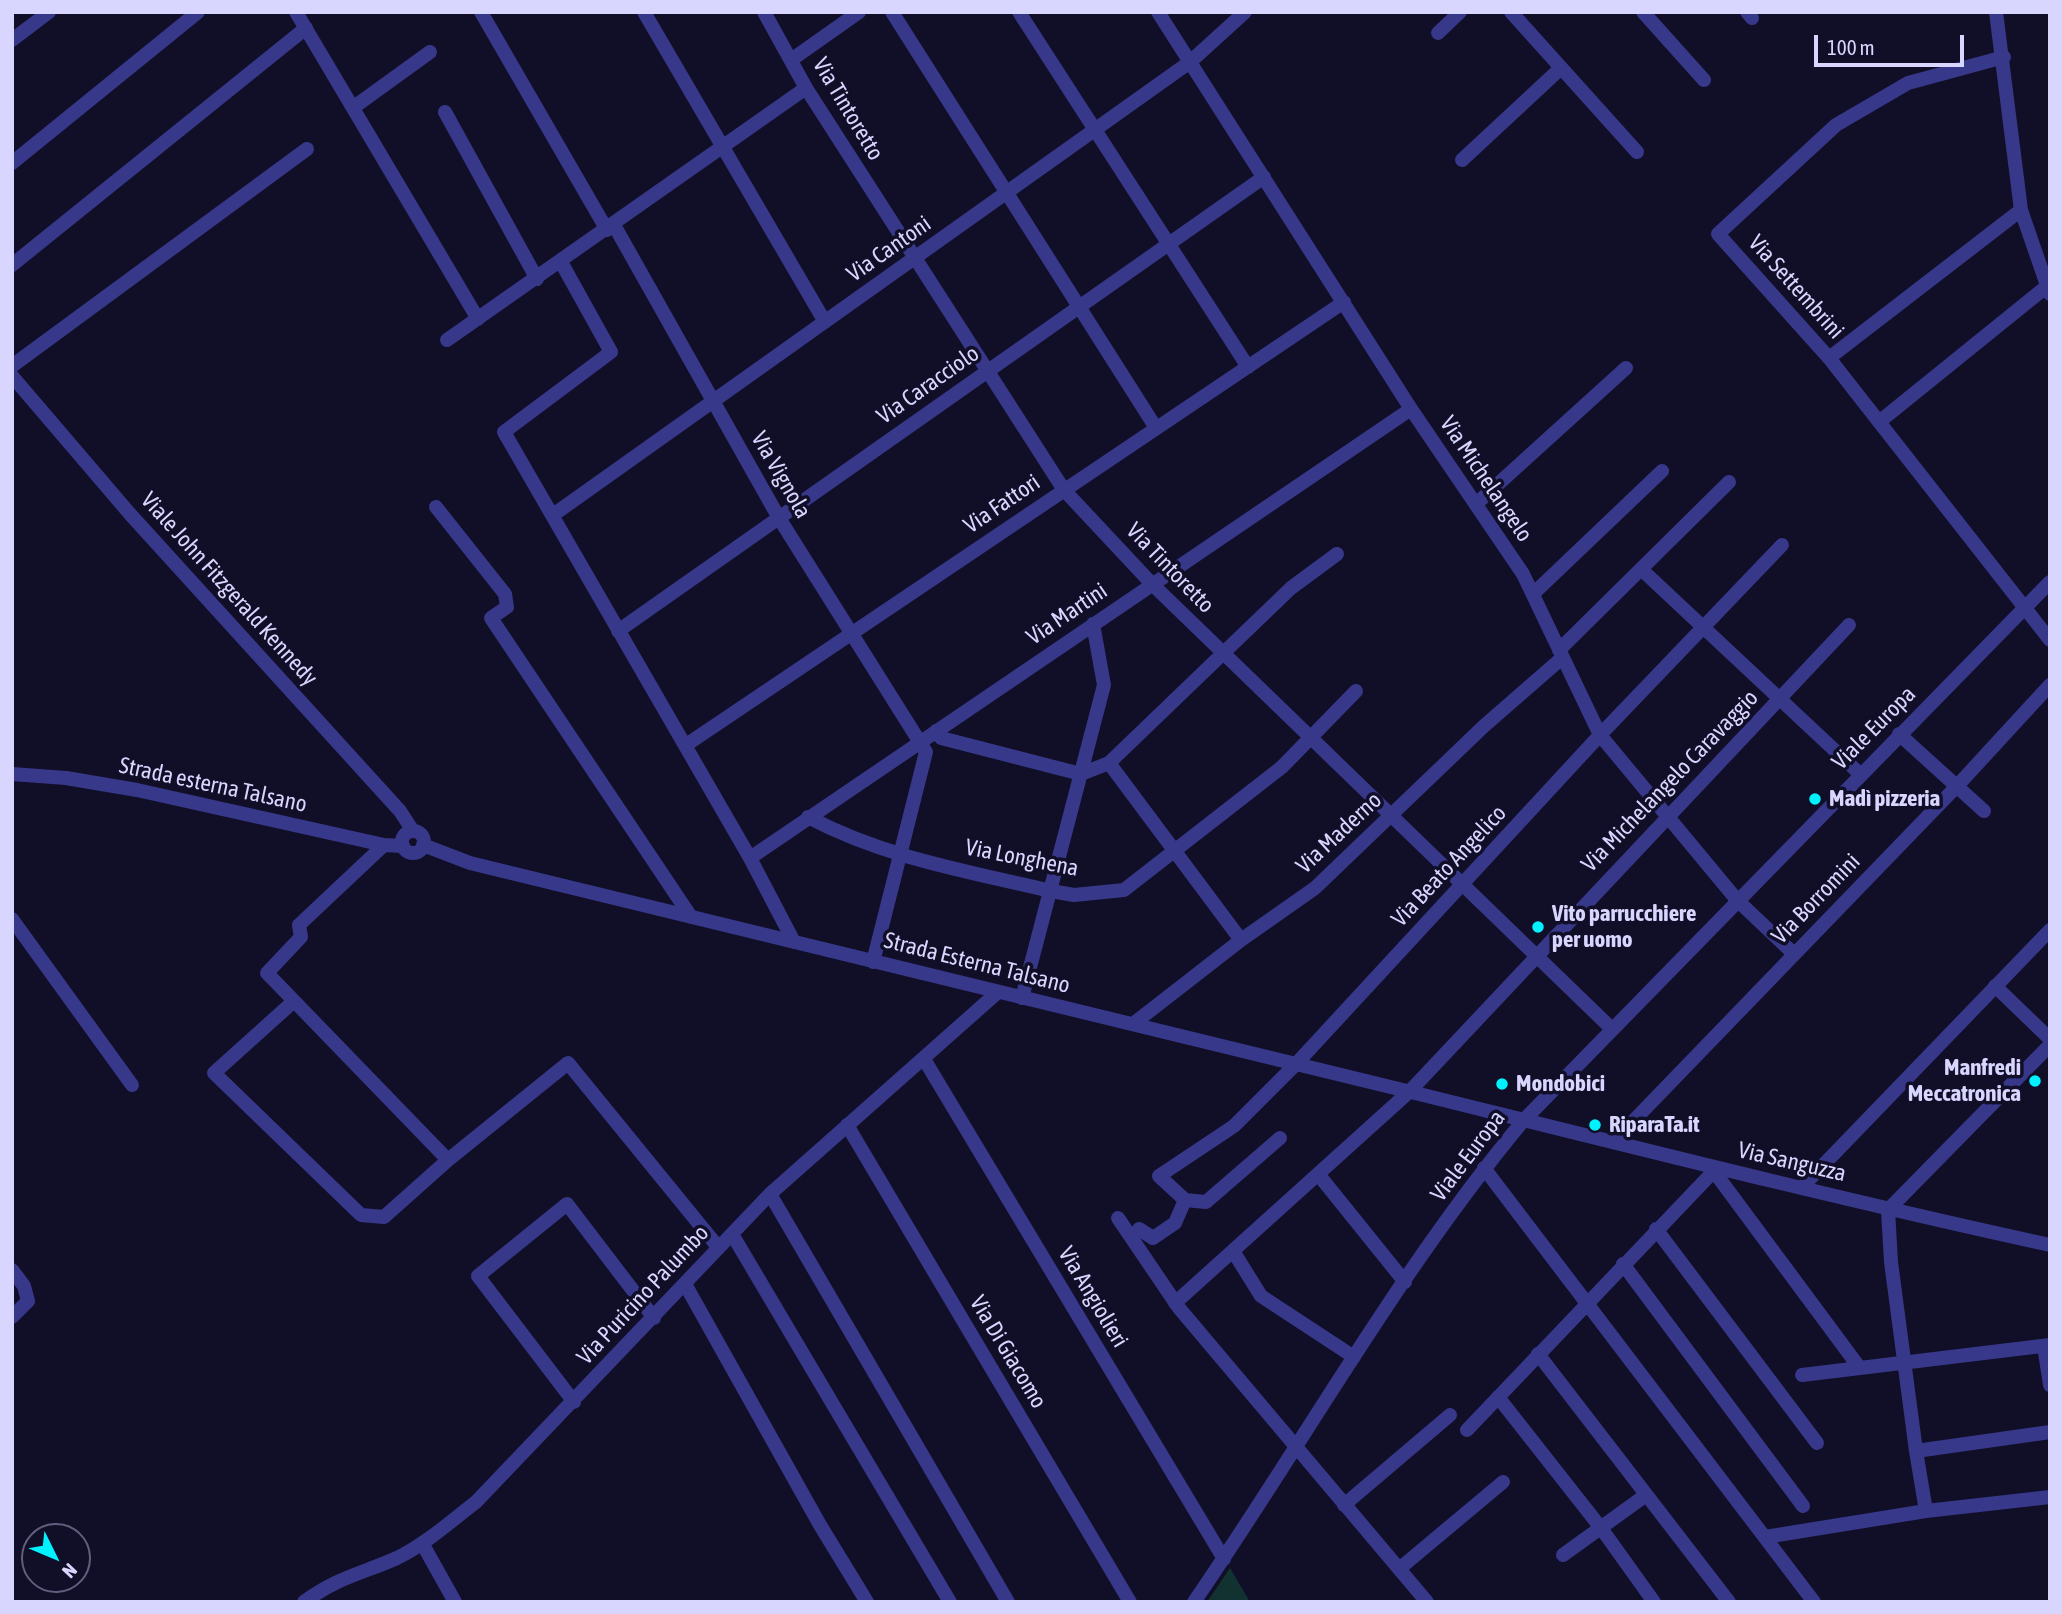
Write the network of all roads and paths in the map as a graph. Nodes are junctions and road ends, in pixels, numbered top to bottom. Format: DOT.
graph roads {
  1 [pos="49,12"];
  2 [pos="198,12"];
  3 [pos="296,12"];
  4 [pos="481,12"];
  5 [pos="644,12"];
  6 [pos="764,12"];
  7 [pos="859,12"];
  8 [pos="892,12"];
  9 [pos="1019,12"];
  10 [pos="1158,12"];
  11 [pos="1245,12"];
  12 [pos="1460,12"];
  13 [pos="1511,12"];
  14 [pos="1643,12"];
  15 [pos="1996,12"];
  16 [pos="306,27"];
  17 [pos="1438,33"];
  18 [pos="12,40"];
  19 [pos="430,52"];
  20 [pos="2004,57"];
  21 [pos="791,60"];
  22 [pos="1190,62"];
  23 [pos="1561,68"];
  24 [pos="1704,80"];
  25 [pos="806,88"];
  26 [pos="354,107"];
  27 [pos="445,112"];
  28 [pos="1095,130"];
  29 [pos="724,147"];
  30 [pos="307,149"];
  31 [pos="1637,152"];
  32 [pos="1462,160"];
  33 [pos="12,163"];
  34 [pos="1264,177"];
  35 [pos="1006,194"];
  36 [pos="2021,210"];
  37 [pos="610,227"];
  38 [pos="1169,245"];
  39 [pos="914,258"];
  40 [pos="561,262"];
  41 [pos="12,265"];
  42 [pos="537,279"];
  43 [pos="2048,291"];
  44 [pos="1345,302"];
  45 [pos="1078,308"];
  46 [pos="478,319"];
  47 [pos="825,322"];
  48 [pos="447,340"];
  49 [pos="1829,358"];
  50 [pos="12,366"];
  51 [pos="1248,367"];
  52 [pos="1626,368"];
  53 [pos="987,372"];
  54 [pos="12,376"];
  55 [pos="713,402"];
  56 [pos="1411,409"];
  57 [pos="1879,422"];
  58 [pos="1156,428"];
  59 [pos="1662,471"];
  60 [pos="1728,482"];
  61 [pos="1064,490"];
  62 [pos="1476,504"];
  63 [pos="436,507"];
  64 [pos="553,515"];
  65 [pos="779,518"];
  66 [pos="1782,545"];
  67 [pos="1337,554"];
  68 [pos="1641,569"];
  69 [pos="2050,582"];
  70 [pos="1152,584"];
  71 [pos="1533,594"];
  72 [pos="2024,607"];
  73 [pos="1093,624"];
  74 [pos="1849,625"];
  75 [pos="1703,629"];
  76 [pos="618,631"];
  77 [pos="852,632"];
  78 [pos="2050,640"];
  79 [pos="1223,653"];
  80 [pos="1561,654"];
  81 [pos="2050,685"];
  82 [pos="1356,691"];
  83 [pos="1780,699"];
  84 [pos="936,731"];
  85 [pos="1899,734"];
  86 [pos="1600,735"];
  87 [pos="1309,739"];
  88 [pos="921,741"];
  89 [pos="686,745"];
  90 [pos="1109,763"];
  91 [pos="14,772"];
  92 [pos="1080,774"];
  93 [pos="1860,774"];
  94 [pos="1957,786"];
  95 [pos="1984,811"];
  96 [pos="1391,816"];
  97 [pos="1668,816"];
  98 [pos="808,817"];
  99 [pos="414,831"];
  100 [pos="384,845"];
  101 [pos="423,845"];
  102 [pos="403,846"];
  103 [pos="1175,851"];
  104 [pos="900,856"];
  105 [pos="750,858"];
  106 [pos="1464,884"];
  107 [pos="1051,891"];
  108 [pos="1737,900"];
  109 [pos="691,918"];
  110 [pos="12,919"];
  111 [pos="2050,930"];
  112 [pos="1241,940"];
  113 [pos="794,942"];
  114 [pos="1794,954"];
  115 [pos="1536,956"];
  116 [pos="873,962"];
  117 [pos="1995,986"];
  118 [pos="998,992"];
  119 [pos="1022,998"];
  120 [pos="294,1001"];
  121 [pos="1133,1024"];
  122 [pos="1612,1029"];
  123 [pos="2050,1039"];
  124 [pos="2050,1045"];
  125 [pos="924,1059"];
  126 [pos="1296,1064"];
  127 [pos="132,1085"];
  128 [pos="1410,1091"];
  129 [pos="1523,1121"];
  130 [pos="847,1125"];
  131 [pos="1280,1138"];
  132 [pos="1613,1142"];
  133 [pos="448,1160"];
  134 [pos="1484,1168"];
  135 [pos="1711,1169"];
  136 [pos="1318,1174"];
  137 [pos="1803,1186"];
  138 [pos="770,1194"];
  139 [pos="1185,1200"];
  140 [pos="1888,1210"];
  141 [pos="1118,1218"];
  142 [pos="1139,1229"];
  143 [pos="1656,1229"];
  144 [pos="732,1234"];
  145 [pos="2050,1245"];
  146 [pos="719,1247"];
  147 [pos="1233,1251"];
  148 [pos="1623,1264"];
  149 [pos="12,1270"];
  150 [pos="1405,1282"];
  151 [pos="685,1284"];
  152 [pos="1587,1302"];
  153 [pos="1175,1303"];
  154 [pos="12,1317"];
  155 [pos="654,1318"];
  156 [pos="2047,1345"];
  157 [pos="1538,1354"];
  158 [pos="1354,1357"];
  159 [pos="1905,1361"];
  160 [pos="1859,1367"];
  161 [pos="1802,1375"];
  162 [pos="2050,1385"];
  163 [pos="1498,1397"];
  164 [pos="574,1402"];
  165 [pos="1450,1415"];
  166 [pos="1467,1430"];
  167 [pos="2050,1432"];
  168 [pos="1817,1443"];
  169 [pos="1295,1447"];
  170 [pos="1916,1451"];
  171 [pos="1503,1482"];
  172 [pos="1646,1495"];
  173 [pos="2050,1497"];
  174 [pos="1344,1505"];
  175 [pos="1803,1506"];
  176 [pos="1926,1511"];
  177 [pos="1601,1528"];
  178 [pos="1765,1537"];
  179 [pos="422,1544"];
  180 [pos="1563,1555"];
  181 [pos="1224,1559"];
  182 [pos="1399,1569"];
  183 [pos="304,1602"];
  184 [pos="455,1602"];
  185 [pos="867,1602"];
  186 [pos="950,1602"];
  187 [pos="1008,1602"];
  188 [pos="1130,1602"];
  189 [pos="1194,1602"];
  190 [pos="1427,1602"];
  191 [pos="1654,1602"];
  192 [pos="1729,1602"];
  193 [pos="1814,1602"];
  1 -- 18 [label="street"];
  2 -- 33 [label="street"];
  3 -- 16 [label="street"];
  4 -- 37 [label="street, Via Vignola"];
  5 -- 29 [label="street"];
  6 -- 21 [label="street, Via Tintoretto"];
  7 -- 21 [label="street"];
  8 -- 35 [label="street"];
  9 -- 28 [label="street"];
  10 -- 22 [label="street, Via Michelangelo"];
  11 -- 22 [label="street, Via Cantoni"];
  12 -- 17 [label="street"];
  13 -- 23 [label="street"];
  14 -- 24 [label="street"];
  15 -- 20 [label="street"];
  16 -- 26 [label="street"];
  16 -- 41 [label="street"];
  19 -- 26 [label="street"];
  20 -- 36 [label="street"];
  20 -- 49 [label="street, Via Settembrini"];
  21 -- 25 [label="street, Via Tintoretto"];
  22 -- 28 [label="street, Via Cantoni"];
  22 -- 34 [label="street, Via Michelangelo"];
  23 -- 31 [label="street"];
  23 -- 32 [label="street"];
  25 -- 29 [label="street"];
  25 -- 39 [label="street, Via Tintoretto"];
  26 -- 46 [label="street"];
  27 -- 42 [label="street"];
  28 -- 35 [label="street, Via Cantoni"];
  28 -- 38 [label="street"];
  29 -- 37 [label="street"];
  29 -- 47 [label="street"];
  30 -- 50 [label="street"];
  34 -- 38 [label="street, Via Caracciolo"];
  34 -- 44 [label="street, Via Michelangelo"];
  35 -- 39 [label="street, Via Cantoni"];
  35 -- 45 [label="street"];
  36 -- 43 [label="street"];
  36 -- 49 [label="street"];
  37 -- 40 [label="street"];
  37 -- 55 [label="street, Via Vignola"];
  38 -- 45 [label="street, Via Caracciolo"];
  38 -- 51 [label="street"];
  39 -- 47 [label="street, Via Cantoni"];
  39 -- 53 [label="street, Via Tintoretto"];
  40 -- 42 [label="street"];
  40 -- 64 [label="street"];
  42 -- 46 [label="street"];
  43 -- 57 [label="street"];
  44 -- 51 [label="street, Via Fattori"];
  44 -- 56 [label="street, Via Michelangelo"];
  45 -- 53 [label="street, Via Caracciolo"];
  45 -- 58 [label="street"];
  46 -- 48 [label="street"];
  47 -- 55 [label="street, Via Cantoni"];
  49 -- 57 [label="street, Via Settembrini"];
  51 -- 58 [label="street, Via Fattori"];
  52 -- 62 [label="street"];
  53 -- 61 [label="street, Via Tintoretto"];
  53 -- 65 [label="street, Via Caracciolo"];
  54 -- 99 [label="street, Viale John Fitzgerald Kennedy"];
  55 -- 64 [label="street, Via Cantoni"];
  55 -- 65 [label="street, Via Vignola"];
  56 -- 62 [label="street, Via Michelangelo"];
  56 -- 70 [label="street, Via Martini"];
  57 -- 72 [label="street, Via Settembrini"];
  58 -- 61 [label="street, Via Fattori"];
  59 -- 71 [label="street"];
  60 -- 68 [label="street, Via Maderno"];
  61 -- 70 [label="street, Via Tintoretto"];
  61 -- 77 [label="street, Via Fattori"];
  62 -- 71 [label="street, Via Michelangelo"];
  63 -- 109 [label="street"];
  64 -- 76 [label="street"];
  65 -- 76 [label="street, Via Caracciolo"];
  65 -- 77 [label="street, Via Vignola"];
  66 -- 75 [label="street, Via Beato Angelico"];
  67 -- 79 [label="street"];
  68 -- 75 [label="street"];
  68 -- 80 [label="street, Via Maderno"];
  69 -- 72 [label="street, Viale Europa"];
  70 -- 73 [label="street, Via Martini"];
  70 -- 79 [label="street, Via Tintoretto"];
  71 -- 80 [label="street, Via Michelangelo"];
  72 -- 78 [label="street, Via Settembrini"];
  72 -- 85 [label="street, Viale Europa"];
  73 -- 84 [label="street, Via Martini"];
  73 -- 92 [label="street"];
  74 -- 83 [label="street, Via Michelangelo Caravaggio"];
  75 -- 83 [label="street"];
  75 -- 86 [label="street, Via Beato Angelico"];
  76 -- 89 [label="street"];
  77 -- 88 [label="street, Via Vignola"];
  77 -- 89 [label="street, Via Fattori"];
  79 -- 87 [label="street, Via Tintoretto"];
  79 -- 90 [label="street"];
  80 -- 86 [label="street, Via Michelangelo"];
  80 -- 96 [label="street, Via Maderno"];
  81 -- 94 [label="street, Via Borromini"];
  82 -- 87 [label="street, Via Longhena"];
  83 -- 93 [label="street"];
  83 -- 97 [label="street, Via Michelangelo Caravaggio"];
  84 -- 88 [label="street, Via Martini"];
  84 -- 92 [label="street"];
  85 -- 93 [label="street, Viale Europa"];
  85 -- 94 [label="street"];
  86 -- 97 [label="street, Via Michelangelo"];
  86 -- 106 [label="street, Via Beato Angelico"];
  87 -- 96 [label="street, Via Tintoretto"];
  87 -- 103 [label="street, Via Longhena"];
  88 -- 98 [label="street, Via Martini"];
  88 -- 104 [label="street"];
  89 -- 105 [label="street"];
  90 -- 92 [label="street"];
  90 -- 103 [label="street"];
  91 -- 100 [label="street, Strada esterna Talsano"];
  92 -- 107 [label="street"];
  93 -- 108 [label="street, Viale Europa"];
  94 -- 95 [label="street"];
  94 -- 114 [label="street, Via Borromini"];
  96 -- 106 [label="street, Via Tintoretto"];
  96 -- 112 [label="street, Via Maderno"];
  97 -- 108 [label="street, Via Michelangelo"];
  97 -- 115 [label="street, Via Michelangelo Caravaggio"];
  98 -- 104 [label="street, Via Longhena"];
  98 -- 105 [label="street, Via Martini"];
  99 -- 101 [label="street"];
  99 -- 102 [label="street"];
  100 -- 102 [label="street, Strada esterna Talsano"];
  100 -- 120 [label="street"];
  101 -- 102 [label="street"];
  101 -- 109 [label="street, Strada Esterna Talsano"];
  103 -- 107 [label="street, Via Longhena"];
  103 -- 112 [label="street"];
  104 -- 107 [label="street, Via Longhena"];
  104 -- 116 [label="street"];
  105 -- 113 [label="street"];
  106 -- 115 [label="street, Via Tintoretto"];
  106 -- 126 [label="street, Via Beato Angelico"];
  107 -- 119 [label="street"];
  108 -- 114 [label="street, Via Michelangelo"];
  108 -- 122 [label="street, Viale Europa"];
  109 -- 113 [label="street, Strada Esterna Talsano"];
  110 -- 127 [label="street"];
  111 -- 117 [label="street"];
  112 -- 121 [label="street, Via Maderno"];
  113 -- 116 [label="street, Strada Esterna Talsano"];
  114 -- 132 [label="street, Via Borromini"];
  115 -- 122 [label="street, Via Tintoretto"];
  115 -- 128 [label="street, Via Michelangelo Caravaggio"];
  116 -- 118 [label="street, Strada Esterna Talsano"];
  117 -- 123 [label="street"];
  117 -- 137 [label="street"];
  118 -- 119 [label="street, Strada Esterna Talsano"];
  118 -- 125 [label="street, Via Puricino Palumbo"];
  119 -- 121 [label="street, Strada Esterna Talsano"];
  120 -- 133 [label="street"];
  120 -- 133 [label="street"];
  121 -- 126 [label="street, Strada Esterna Talsano"];
  122 -- 129 [label="street, Viale Europa"];
  124 -- 140 [label="street"];
  125 -- 130 [label="street, Via Puricino Palumbo"];
  125 -- 181 [label="street, Via Angiolieri"];
  126 -- 128 [label="street, Strada Esterna Talsano"];
  126 -- 139 [label="street, Via Beato Angelico"];
  128 -- 129 [label="street, Strada Esterna Talsano"];
  128 -- 136 [label="street, Via Michelangelo Caravaggio"];
  129 -- 132 [label="street, Via Sanguzza"];
  129 -- 134 [label="street, Viale Europa"];
  130 -- 138 [label="street, Via Puricino Palumbo"];
  130 -- 188 [label="street, Via Di Giacomo"];
  131 -- 139 [label="street"];
  132 -- 135 [label="street, Via Sanguzza"];
  133 -- 146 [label="street"];
  134 -- 150 [label="street, Viale Europa"];
  134 -- 152 [label="street"];
  135 -- 137 [label="street, Via Sanguzza"];
  135 -- 143 [label="street"];
  135 -- 160 [label="street"];
  136 -- 147 [label="street, Via Michelangelo Caravaggio"];
  136 -- 150 [label="street"];
  137 -- 140 [label="street, Via Sanguzza"];
  138 -- 144 [label="street, Via Puricino Palumbo"];
  138 -- 187 [label="street"];
  139 -- 142 [label="street"];
  140 -- 145 [label="street, Via Sanguzza"];
  140 -- 159 [label="street"];
  141 -- 153 [label="street"];
  143 -- 148 [label="street"];
  143 -- 168 [label="street"];
  144 -- 146 [label="street, Via Puricino Palumbo"];
  144 -- 186 [label="street"];
  146 -- 151 [label="street, Via Puricino Palumbo"];
  147 -- 153 [label="street, Via Michelangelo Caravaggio"];
  147 -- 158 [label="street"];
  148 -- 152 [label="street"];
  148 -- 175 [label="street"];
  149 -- 154 [label="street"];
  150 -- 158 [label="street, Viale Europa"];
  151 -- 155 [label="street, Via Puricino Palumbo"];
  151 -- 185 [label="street"];
  152 -- 157 [label="street"];
  152 -- 178 [label="street"];
  153 -- 169 [label="street"];
  155 -- 164 [label="street, Via Puricino Palumbo"];
  155 -- 164 [label="street"];
  156 -- 159 [label="street"];
  156 -- 162 [label="street"];
  157 -- 163 [label="street"];
  157 -- 172 [label="street"];
  158 -- 169 [label="street, Viale Europa"];
  159 -- 160 [label="street"];
  159 -- 170 [label="street"];
  160 -- 161 [label="street"];
  163 -- 166 [label="street"];
  163 -- 177 [label="street"];
  164 -- 179 [label="street, Via Puricino Palumbo"];
  165 -- 174 [label="street"];
  167 -- 170 [label="street"];
  169 -- 174 [label="street"];
  169 -- 181 [label="street, Viale Europa"];
  170 -- 176 [label="street"];
  171 -- 182 [label="street"];
  172 -- 177 [label="street"];
  172 -- 192 [label="street"];
  173 -- 176 [label="street"];
  174 -- 182 [label="street"];
  176 -- 178 [label="street"];
  177 -- 180 [label="street"];
  177 -- 191 [label="street"];
  178 -- 193 [label="street"];
  179 -- 183 [label="street, Via Puricino Palumbo"];
  179 -- 184 [label="street"];
  181 -- 189 [label="street, Viale Europa"];
  182 -- 190 [label="street"];
}
